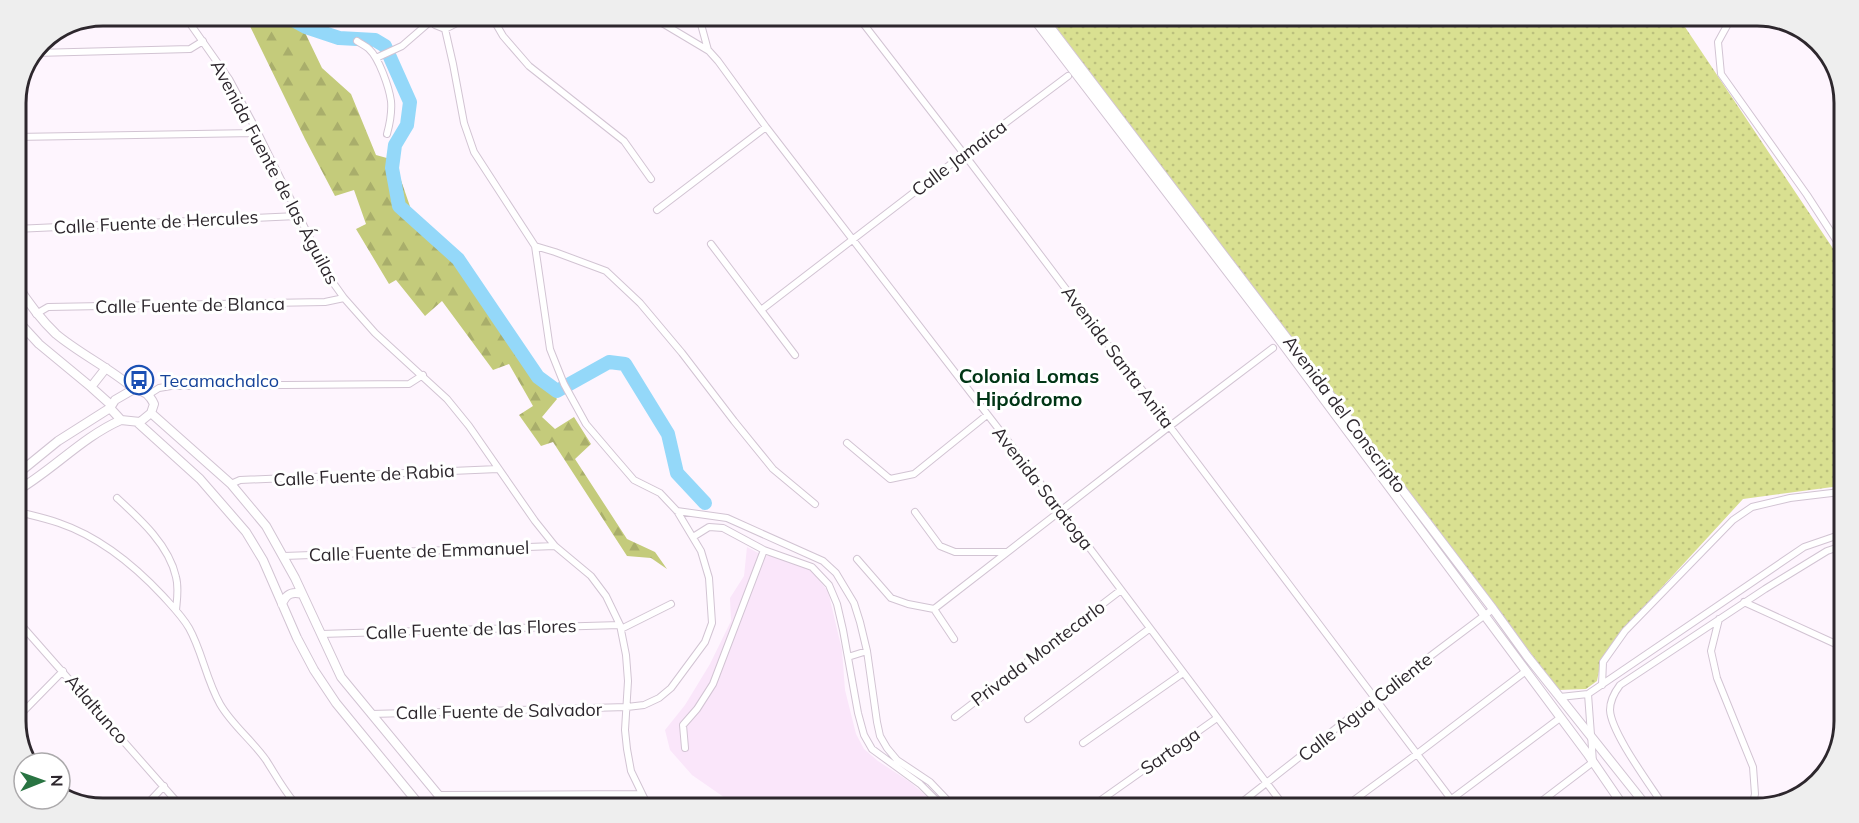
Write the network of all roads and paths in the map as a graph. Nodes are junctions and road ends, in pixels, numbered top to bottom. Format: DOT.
graph roads {
  1 [pos="192,26"];
  2 [pos="423,26"];
  3 [pos="438,26"];
  4 [pos="451,26"];
  5 [pos="498,26"];
  6 [pos="667,26"];
  7 [pos="702,26"];
  8 [pos="865,26"];
  9 [pos="1039,26"];
  10 [pos="1049,26"];
  11 [pos="1727,26"];
  12 [pos="445,29"];
  13 [pos="203,40"];
  14 [pos="357,41"];
  15 [pos="709,51"];
  16 [pos="44,53"];
  17 [pos="376,58"];
  18 [pos="1068,76"];
  19 [pos="766,127"];
  20 [pos="258,133"];
  21 [pos="387,134"];
  22 [pos="26,137"];
  23 [pos="964,154"];
  24 [pos="651,179"];
  25 [pos="657,210"];
  26 [pos="297,216"];
  27 [pos="26,228"];
  28 [pos="1833,235"];
  29 [pos="852,240"];
  30 [pos="711,244"];
  31 [pos="535,246"];
  32 [pos="344,298"];
  33 [pos="26,299"];
  34 [pos="761,310"];
  35 [pos="36,314"];
  36 [pos="26,330"];
  37 [pos="1273,348"];
  38 [pos="795,355"];
  39 [pos="106,368"];
  40 [pos="423,375"];
  41 [pos="92,387"];
  42 [pos="134,388"];
  43 [pos="148,395"];
  44 [pos="110,406"];
  45 [pos="151,413"];
  46 [pos="987,415"];
  47 [pos="121,420"];
  48 [pos="137,422"];
  49 [pos="1170,426"];
  50 [pos="846,442"];
  51 [pos="26,467"];
  52 [pos="498,469"];
  53 [pos="231,484"];
  54 [pos="26,486"];
  55 [pos="1834,493"];
  56 [pos="117,498"];
  57 [pos="815,504"];
  58 [pos="1061,510"];
  59 [pos="677,511"];
  60 [pos="915,512"];
  61 [pos="26,514"];
  62 [pos="693,537"];
  63 [pos="1834,537"];
  64 [pos="785,543"];
  65 [pos="555,546"];
  66 [pos="1834,549"];
  67 [pos="764,550"];
  68 [pos="1008,552"];
  69 [pos="780,555"];
  70 [pos="284,556"];
  71 [pos="856,560"];
  72 [pos="295,578"];
  73 [pos="276,589"];
  74 [pos="1121,590"];
  75 [pos="302,594"];
  76 [pos="1744,602"];
  77 [pos="282,604"];
  78 [pos="671,604"];
  79 [pos="934,609"];
  80 [pos="1494,609"];
  81 [pos="176,610"];
  82 [pos="1484,616"];
  83 [pos="1719,619"];
  84 [pos="620,627"];
  85 [pos="1149,629"];
  86 [pos="26,630"];
  87 [pos="321,634"];
  88 [pos="954,639"];
  89 [pos="1834,643"];
  90 [pos="867,651"];
  91 [pos="848,657"];
  92 [pos="63,671"];
  93 [pos="1526,671"];
  94 [pos="1183,674"];
  95 [pos="1602,685"];
  96 [pos="1588,694"];
  97 [pos="1376,697"];
  98 [pos="1560,697"];
  99 [pos="627,707"];
  100 [pos="26,709"];
  101 [pos="371,714"];
  102 [pos="955,717"];
  103 [pos="1217,718"];
  104 [pos="1560,718"];
  105 [pos="1028,719"];
  106 [pos="1591,735"];
  107 [pos="1083,743"];
  108 [pos="685,748"];
  109 [pos="1417,754"];
  110 [pos="1593,762"];
  111 [pos="1266,783"];
  112 [pos="164,786"];
  113 [pos="642,794"];
  114 [pos="439,795"];
  115 [pos="152,798"];
  116 [pos="174,798"];
  117 [pos="291,798"];
  118 [pos="414,798"];
  119 [pos="441,798"];
  120 [pos="644,798"];
  121 [pos="934,798"];
  122 [pos="945,798"];
  123 [pos="1104,798"];
  124 [pos="1247,798"];
  125 [pos="1278,798"];
  126 [pos="1357,798"];
  127 [pos="1450,798"];
  128 [pos="1452,798"];
  129 [pos="1546,798"];
  130 [pos="1618,798"];
  131 [pos="1640,798"];
  132 [pos="1659,798"];
  133 [pos="1754,798"];
  1 -- 13 [label="street, Avenida Fuente de las Águilas"];
  2 -- 17 [label="street"];
  3 -- 12 [label="street"];
  4 -- 12 [label="street"];
  5 -- 24 [label="street"];
  6 -- 15 [label="street"];
  7 -- 15 [label="street"];
  8 -- 23 [label="street, Avenida Santa Anita"];
  9 -- 82 [label="main road, Avenida del Conscripto"];
  10 -- 80 [label="main road, Avenida del Conscripto"];
  11 -- 28 [label="street"];
  12 -- 31 [label="street"];
  13 -- 16 [label="street"];
  13 -- 20 [label="street, Avenida Fuente de las Águilas"];
  14 -- 17 [label="street"];
  15 -- 19 [label="street, Avenida Saratoga"];
  17 -- 21 [label="street"];
  18 -- 23 [label="street, Calle Jamaica"];
  19 -- 25 [label="street"];
  19 -- 29 [label="street, Avenida Saratoga"];
  20 -- 22 [label="street"];
  20 -- 26 [label="street, Avenida Fuente de las Águilas"];
  23 -- 29 [label="street, Calle Jamaica"];
  23 -- 49 [label="street, Avenida Santa Anita"];
  26 -- 27 [label="street, Calle Fuente de Hercules"];
  26 -- 32 [label="street, Avenida Fuente de las Águilas"];
  29 -- 34 [label="street, Calle Jamaica"];
  29 -- 46 [label="street, Avenida Saratoga"];
  30 -- 34 [label="street"];
  31 -- 57 [label="street"];
  31 -- 59 [label="street, Calle Fuente de Salvador"];
  32 -- 35 [label="street, Calle Fuente de Blanca"];
  32 -- 40 [label="street, Avenida Fuente de las Águilas"];
  33 -- 35 [label="main road"];
  34 -- 38 [label="street"];
  35 -- 39 [label="main road"];
  36 -- 41 [label="main road"];
  37 -- 49 [label="street"];
  39 -- 41 [label="main road"];
  39 -- 42 [label="main road"];
  40 -- 43 [label="street"];
  40 -- 52 [label="street, Avenida Fuente de las Águilas"];
  41 -- 44 [label="main road"];
  42 -- 43 [label="main road"];
  42 -- 44 [label="main road"];
  43 -- 45 [label="main road"];
  44 -- 47 [label="main road"];
  44 -- 51 [label="main road"];
  45 -- 48 [label="main road"];
  45 -- 53 [label="main road"];
  46 -- 50 [label="street"];
  46 -- 58 [label="street, Avenida Saratoga"];
  47 -- 48 [label="main road"];
  47 -- 54 [label="main road"];
  48 -- 73 [label="main road"];
  49 -- 58 [label="street"];
  49 -- 97 [label="street, Avenida Santa Anita"];
  52 -- 53 [label="street, Calle Fuente de Rabia"];
  52 -- 65 [label="street, Avenida Fuente de las Águilas"];
  53 -- 70 [label="main road"];
  55 -- 95 [label="street"];
  56 -- 81 [label="street"];
  58 -- 68 [label="street"];
  58 -- 74 [label="street, Avenida Saratoga"];
  59 -- 62 [label="street, Calle Fuente de Salvador"];
  59 -- 64 [label="street"];
  60 -- 68 [label="street"];
  61 -- 81 [label="street"];
  62 -- 67 [label="street"];
  62 -- 99 [label="street, Calle Fuente de Salvador"];
  63 -- 95 [label="street"];
  64 -- 69 [label="street"];
  64 -- 90 [label="street"];
  65 -- 70 [label="street, Calle Fuente de Emmanuel"];
  65 -- 84 [label="street, Avenida Fuente de las Águilas"];
  66 -- 76 [label="street"];
  67 -- 69 [label="street"];
  67 -- 108 [label="street"];
  68 -- 79 [label="street"];
  69 -- 91 [label="street"];
  70 -- 72 [label="main road"];
  71 -- 79 [label="street"];
  72 -- 73 [label="main road"];
  72 -- 75 [label="main road"];
  73 -- 77 [label="main road"];
  74 -- 85 [label="street, Avenida Saratoga"];
  74 -- 102 [label="street, Privada Montecarlo"];
  75 -- 77 [label="main road"];
  75 -- 87 [label="main road"];
  76 -- 83 [label="street"];
  76 -- 89 [label="street"];
  77 -- 118 [label="main road"];
  78 -- 84 [label="street"];
  79 -- 88 [label="street"];
  80 -- 82 [label="street, Calle Agua Caliente"];
  80 -- 98 [label="main road, Avenida del Conscripto"];
  81 -- 117 [label="street"];
  82 -- 93 [label="main road, Avenida del Conscripto"];
  82 -- 97 [label="street, Calle Agua Caliente"];
  83 -- 132 [label="street"];
  83 -- 133 [label="street"];
  84 -- 87 [label="street, Calle Fuente de las Flores"];
  84 -- 99 [label="street, Avenida Fuente de las Águilas"];
  85 -- 94 [label="street, Avenida Saratoga"];
  85 -- 105 [label="street"];
  86 -- 92 [label="street, Atlaltunco"];
  87 -- 101 [label="main road"];
  90 -- 91 [label="street"];
  90 -- 122 [label="street"];
  91 -- 121 [label="street"];
  92 -- 100 [label="street"];
  92 -- 112 [label="street, Atlaltunco"];
  93 -- 104 [label="main road, Avenida del Conscripto"];
  93 -- 109 [label="street"];
  94 -- 103 [label="street, Avenida Saratoga"];
  94 -- 107 [label="street"];
  95 -- 96 [label="street"];
  96 -- 98 [label="street"];
  96 -- 106 [label="street"];
  97 -- 109 [label="street, Avenida Santa Anita"];
  97 -- 111 [label="street, Calle Agua Caliente"];
  98 -- 106 [label="main road, Avenida del Conscripto"];
  99 -- 101 [label="street, Calle Fuente de Salvador"];
  99 -- 113 [label="street, Avenida Fuente de las Águilas"];
  101 -- 114 [label="main road"];
  103 -- 111 [label="street, Avenida Saratoga"];
  103 -- 123 [label="street, Sartoga"];
  104 -- 110 [label="main road, Avenida del Conscripto"];
  104 -- 128 [label="street"];
  106 -- 110 [label="street"];
  106 -- 131 [label="main road, Avenida del Conscripto"];
  109 -- 126 [label="street"];
  109 -- 127 [label="street, Avenida Santa Anita"];
  110 -- 129 [label="street"];
  110 -- 130 [label="main road, Avenida del Conscripto"];
  111 -- 124 [label="street, Calle Agua Caliente"];
  111 -- 125 [label="street, Avenida Saratoga"];
  112 -- 115 [label="street"];
  112 -- 116 [label="street, Atlaltunco"];
  113 -- 114 [label="street"];
  113 -- 120 [label="street, Avenida Fuente de las Águilas"];
  114 -- 119 [label="main road"];
}
